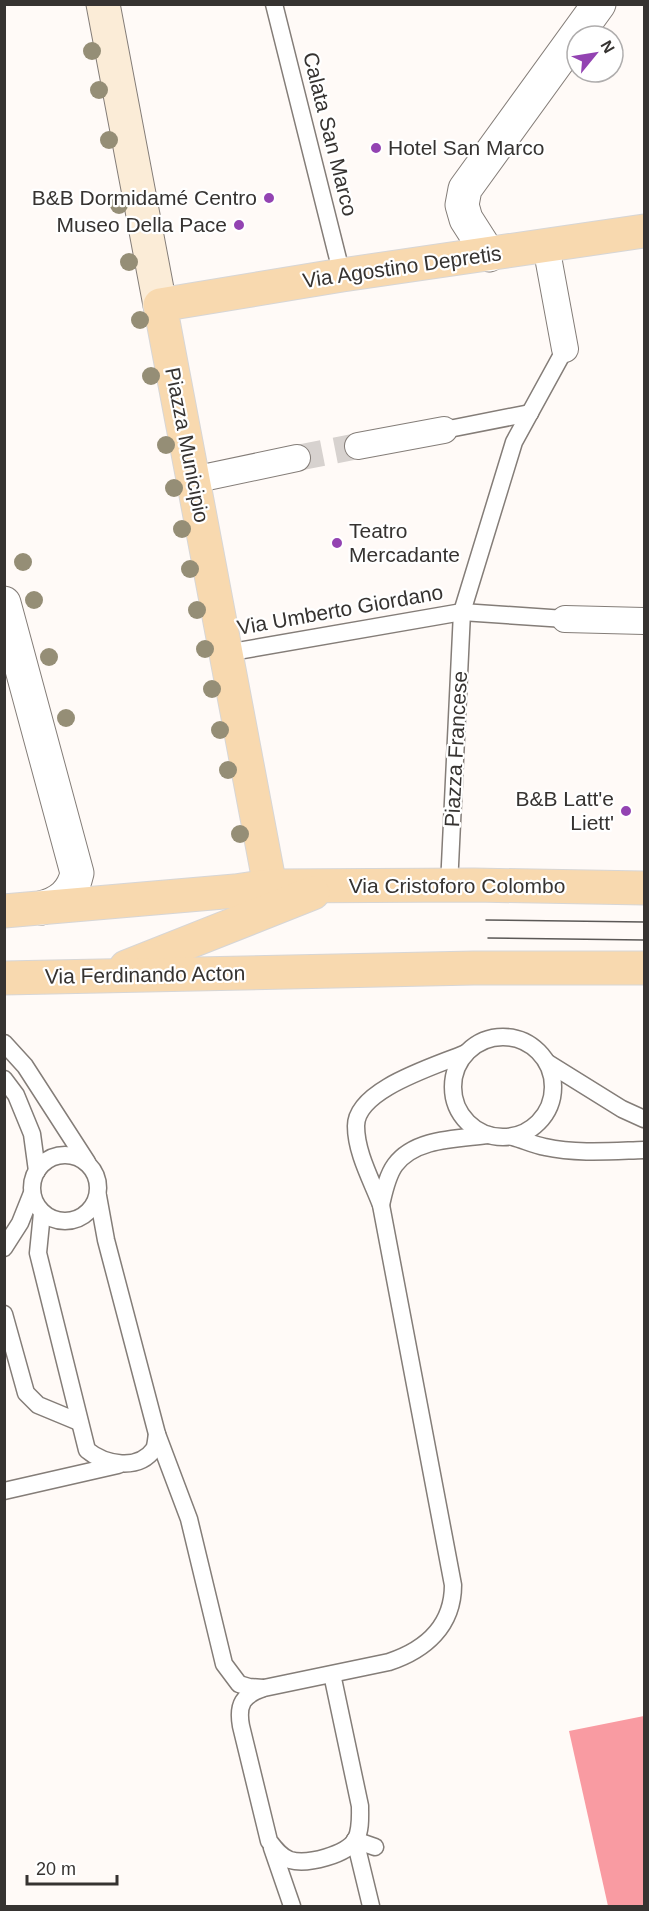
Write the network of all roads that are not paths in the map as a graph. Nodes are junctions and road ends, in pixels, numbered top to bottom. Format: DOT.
graph roads {
  1 [pos="103,4"];
  2 [pos="274,4"];
  3 [pos="599,4"];
  4 [pos="645,231"];
  5 [pos="546,246"];
  6 [pos="489,255"];
  7 [pos="342,275"];
  8 [pos="160,305"];
  9 [pos="566,349"];
  10 [pos="530,413"];
  11 [pos="444,429"];
  12 [pos="358,447"];
  13 [pos="297,458"];
  14 [pos="193,480"];
  15 [pos="4,603"];
  16 [pos="462,612"];
  17 [pos="565,619"];
  18 [pos="645,621"];
  19 [pos="226,653"];
  20 [pos="270,886"];
  21 [pos="331,886"];
  22 [pos="449,886"];
  23 [pos="645,888"];
  24 [pos="41,908"];
  25 [pos="4,911"];
  26 [pos="645,968"];
  27 [pos="105,975"];
  28 [pos="4,978"];
  29 [pos="4,1043"];
  30 [pos="466,1053"];
  31 [pos="548,1063"];
  32 [pos="4,1079"];
  33 [pos="645,1119"];
  34 [pos="488,1135"];
  35 [pos="513,1137"];
  36 [pos="645,1150"];
  37 [pos="87,1163"];
  38 [pos="36,1171"];
  39 [pos="32,1193"];
  40 [pos="98,1196"];
  41 [pos="381,1206"];
  42 [pos="42,1212"];
  43 [pos="4,1248"];
  44 [pos="4,1314"];
  45 [pos="79,1422"];
  46 [pos="157,1434"];
  47 [pos="87,1450"];
  48 [pos="130,1462"];
  49 [pos="63,1479"];
  50 [pos="4,1491"];
  51 [pos="332,1674"];
  52 [pos="264,1688"];
  53 [pos="356,1840"];
  54 [pos="269,1841"];
  55 [pos="375,1847"];
  56 [pos="292,1906"];
  57 [pos="371,1906"];
  1 -- 8 [label="main road, Piazza Municipio"];
  2 -- 7 [label="lane, Calata San Marco"];
  3 -- 6 [label="street"];
  4 -- 5 [label="main road, Via Agostino Depretis"];
  5 -- 6 [label="main road, Via Agostino Depretis"];
  5 -- 9 [label="street, Piazza Francese"];
  6 -- 7 [label="main road, Via Agostino Depretis"];
  7 -- 8 [label="main road, Via Agostino Depretis"];
  8 -- 14 [label="main road, Piazza Municipio"];
  9 -- 10 [label="lane, Piazza Francese"];
  10 -- 11 [label="lane"];
  10 -- 16 [label="lane, Piazza Francese"];
  11 -- 12 [label="street"];
  13 -- 14 [label="street"];
  14 -- 19 [label="main road, Piazza Municipio"];
  15 -- 24 [label="street"];
  16 -- 17 [label="lane"];
  16 -- 19 [label="lane, Via Umberto Giordano"];
  16 -- 22 [label="lane, Piazza Francese"];
  17 -- 18 [label="street"];
  19 -- 20 [label="main road, Piazza Municipio"];
  20 -- 21 [label="main road, Via Cristoforo Colombo"];
  20 -- 24 [label="main road"];
  21 -- 22 [label="main road, Via Cristoforo Colombo"];
  21 -- 27 [label="main road"];
  22 -- 23 [label="main road, Via Cristoforo Colombo"];
  24 -- 25 [label="main road"];
  26 -- 27 [label="main road, Via Ferdinando Acton"];
  27 -- 28 [label="main road, Via Ferdinando Acton"];
  29 -- 37 [label="lane"];
  30 -- 31 [label="lane"];
  30 -- 34 [label="lane"];
  30 -- 41 [label="lane"];
  31 -- 33 [label="lane"];
  31 -- 35 [label="lane"];
  32 -- 38 [label="lane"];
  34 -- 35 [label="lane"];
  34 -- 41 [label="lane"];
  35 -- 36 [label="lane"];
  37 -- 38 [label="lane"];
  37 -- 40 [label="lane"];
  38 -- 39 [label="lane"];
  39 -- 42 [label="lane"];
  39 -- 43 [label="lane"];
  40 -- 42 [label="lane"];
  40 -- 46 [label="lane"];
  41 -- 51 [label="lane"];
  42 -- 45 [label="lane"];
  44 -- 45 [label="lane"];
  45 -- 47 [label="lane"];
  46 -- 48 [label="lane"];
  46 -- 52 [label="lane"];
  47 -- 48 [label="lane"];
  47 -- 49 [label="lane"];
  48 -- 49 [label="lane"];
  49 -- 50 [label="lane"];
  51 -- 52 [label="lane"];
  51 -- 53 [label="lane"];
  52 -- 54 [label="lane"];
  53 -- 54 [label="lane"];
  53 -- 55 [label="lane"];
  53 -- 57 [label="lane"];
  54 -- 56 [label="lane"];
}
